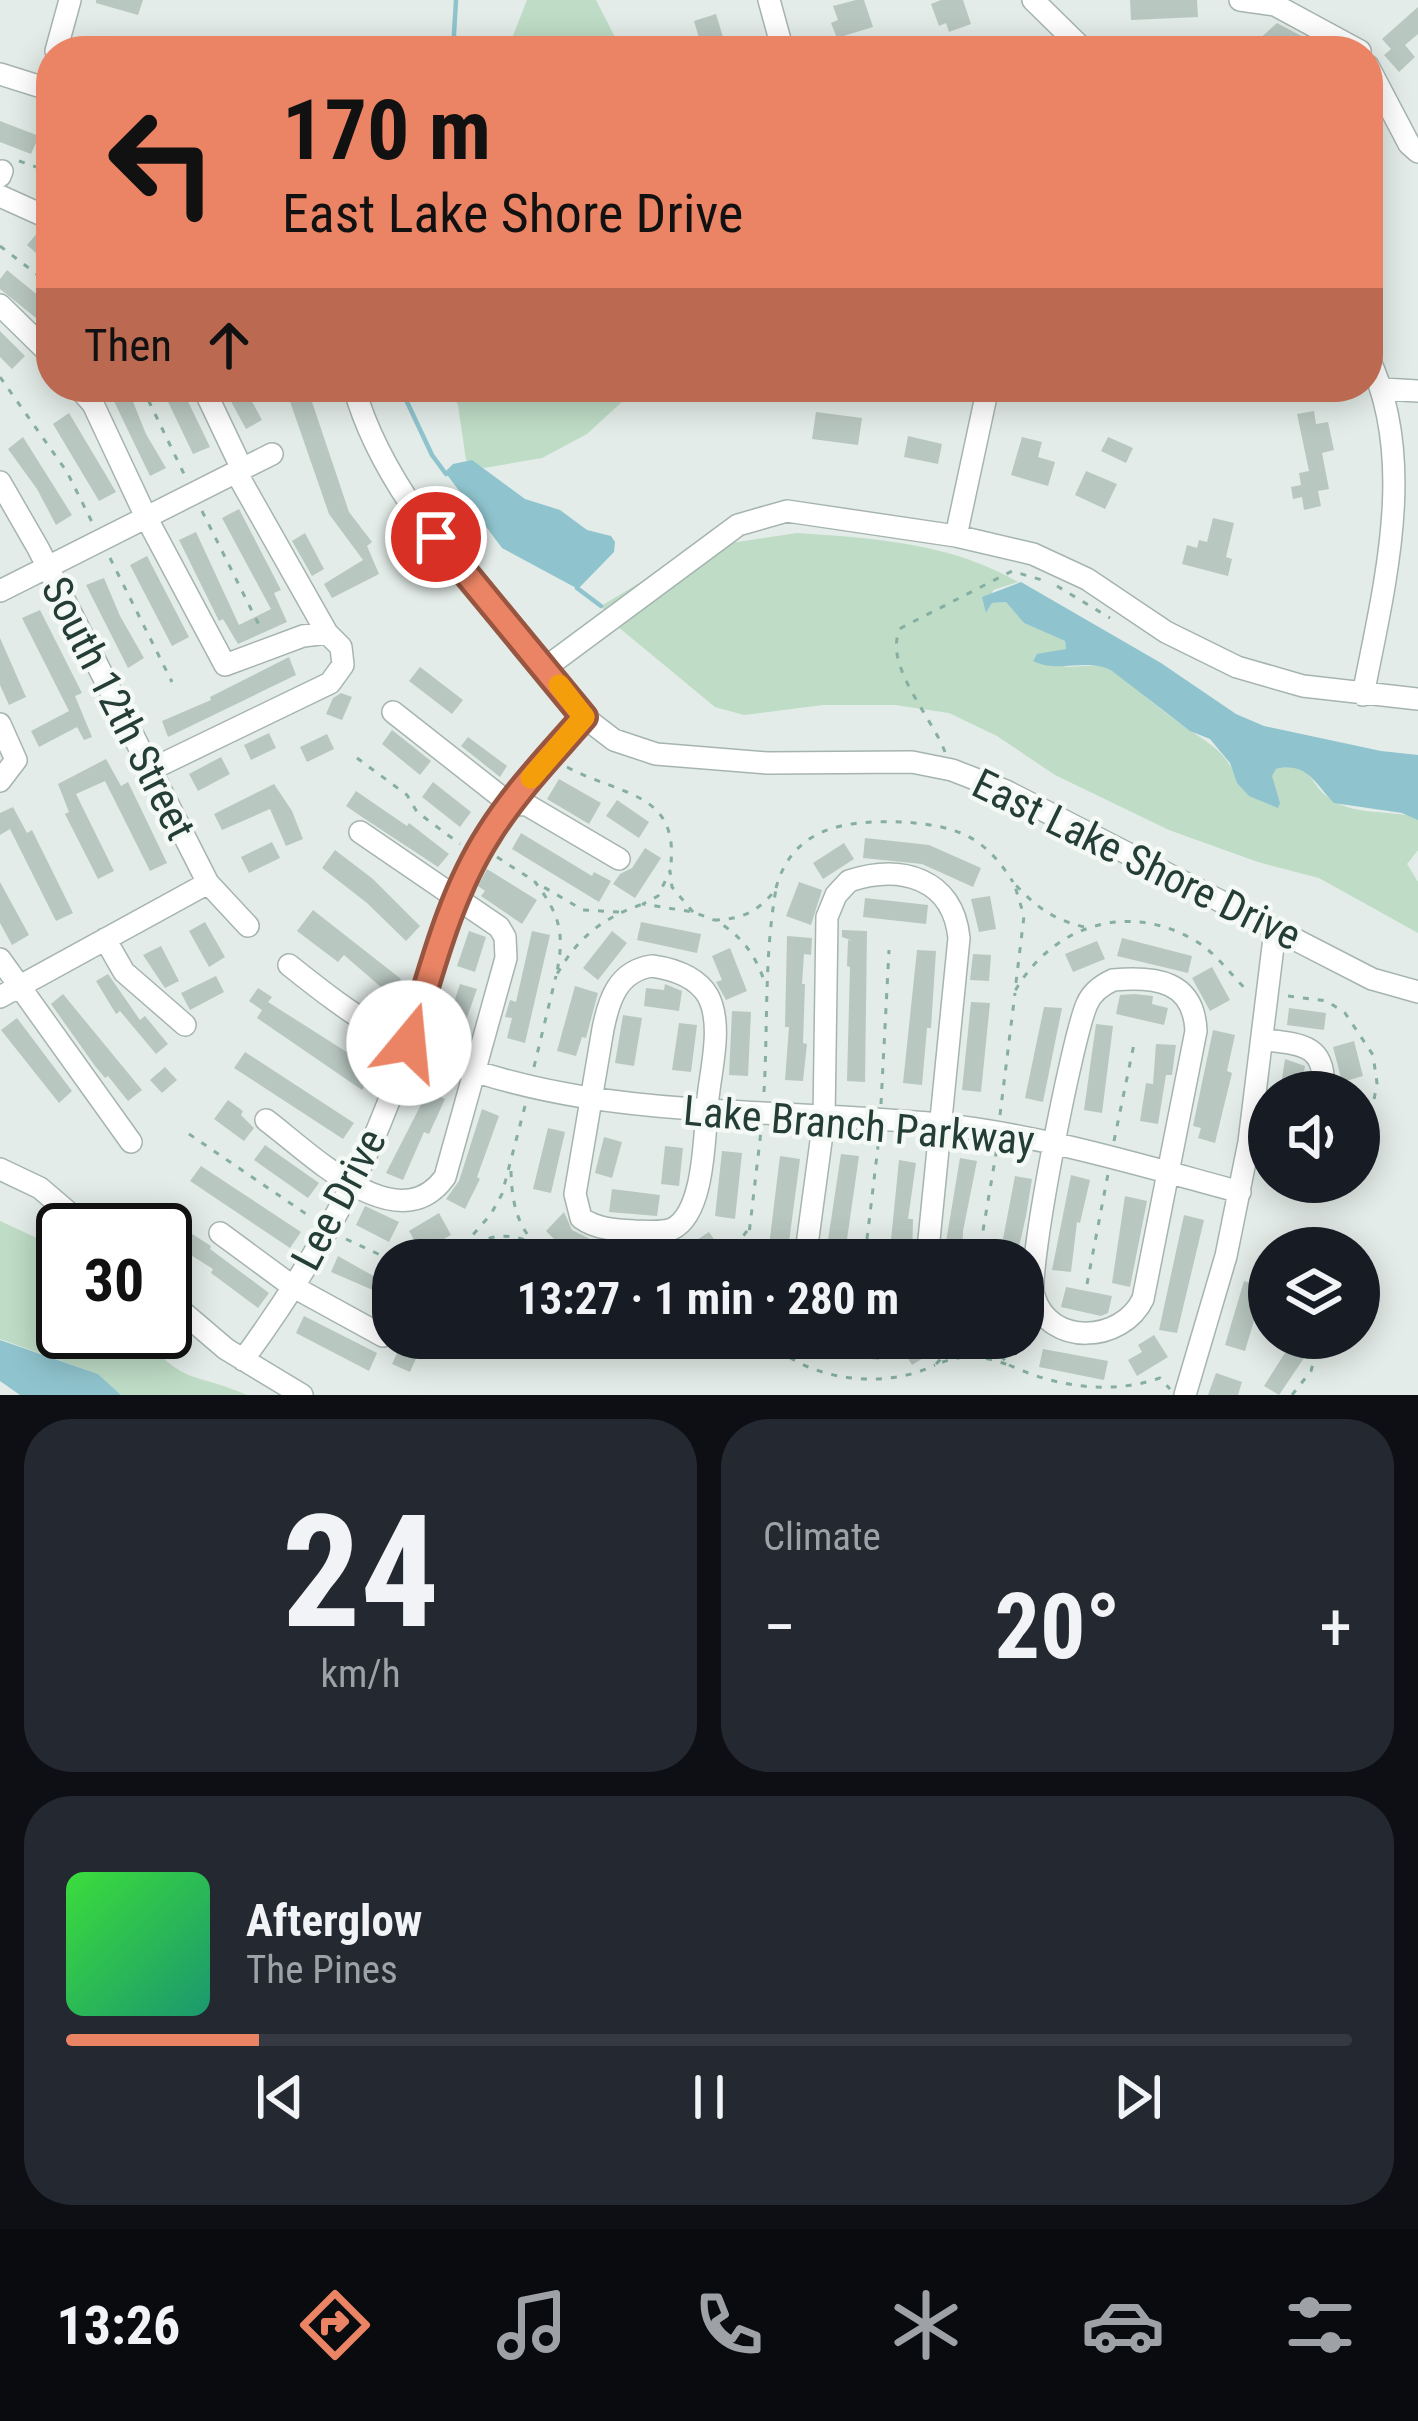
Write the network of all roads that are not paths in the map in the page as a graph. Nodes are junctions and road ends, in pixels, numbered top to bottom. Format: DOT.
graph roads {
  1 [pos="70,0"];
  2 [pos="770,0"];
  3 [pos="1033,0"];
  4 [pos="1240,0"];
  5 [pos="60,36"];
  6 [pos="779,36"];
  7 [pos="1070,36"];
  8 [pos="1332,36"];
  9 [pos="0,74"];
  10 [pos="36,80"];
  11 [pos="1383,95"];
  12 [pos="1418,152"];
  13 [pos="0,196"];
  14 [pos="36,212"];
  15 [pos="0,305"];
  16 [pos="36,340"];
  17 [pos="1384,389"];
  18 [pos="1418,391"];
  19 [pos="91,402"];
  20 [pos="210,402"];
  21 [pos="360,402"];
  22 [pos="985,402"];
  23 [pos="272,454"];
  24 [pos="239,470"];
  25 [pos="0,482"];
  26 [pos="146,518"];
  27 [pos="956,536"];
  28 [pos="48,567"];
  29 [pos="0,591"];
  30 [pos="327,633"];
  31 [pos="545,668"];
  32 [pos="1363,695"];
  33 [pos="1418,699"];
  34 [pos="393,712"];
  35 [pos="584,717"];
  36 [pos="0,724"];
  37 [pos="148,771"];
  38 [pos="0,782"];
  39 [pos="510,804"];
  40 [pos="360,832"];
  41 [pos="619,859"];
  42 [pos="208,883"];
  43 [pos="456,901"];
  44 [pos="248,926"];
  45 [pos="1275,930"];
  46 [pos="105,939"];
  47 [pos="0,959"];
  48 [pos="289,964"];
  49 [pos="10,991"];
  50 [pos="1418,992"];
  51 [pos="185,1024"];
  52 [pos="1264,1040"];
  53 [pos="409,1043"];
  54 [pos="476,1069"];
  55 [pos="1262,1071"];
  56 [pos="1324,1071"];
  57 [pos="592,1096"];
  58 [pos="706,1112"];
  59 [pos="824,1119"];
  60 [pos="266,1120"];
  61 [pos="941,1125"];
  62 [pos="130,1142"];
  63 [pos="1056,1142"];
  64 [pos="0,1169"];
  65 [pos="1248,1171"];
  66 [pos="1170,1174"];
  67 [pos="351,1183"];
  68 [pos="1240,1192"];
  69 [pos="58,1203"];
  70 [pos="220,1233"];
  71 [pos="808,1239"];
  72 [pos="928,1239"];
  73 [pos="292,1286"];
  74 [pos="192,1319"];
  75 [pos="372,1330"];
  76 [pos="243,1360"];
  77 [pos="302,1395"];
  78 [pos="1185,1395"];
  1 -- 5 [label="street"];
  2 -- 6 [label="street"];
  3 -- 7 [label="street"];
  4 -- 8 [label="street"];
  9 -- 10 [label="street"];
  11 -- 12 [label="street"];
  13 -- 14 [label="street"];
  15 -- 16 [label="street"];
  17 -- 18 [label="street"];
  17 -- 32 [label="street"];
  19 -- 26 [label="street"];
  20 -- 24 [label="street"];
  21 -- 31 [label="street, East Lake Shore Drive"];
  22 -- 27 [label="street"];
  23 -- 24 [label="street"];
  24 -- 26 [label="street"];
  24 -- 30 [label="street"];
  25 -- 28 [label="street, South 12th Street"];
  26 -- 28 [label="street"];
  26 -- 30 [label="street"];
  27 -- 31 [label="street"];
  27 -- 32 [label="street"];
  28 -- 29 [label="street"];
  28 -- 37 [label="street, South 12th Street"];
  30 -- 37 [label="street"];
  31 -- 35 [label="street, East Lake Shore Drive"];
  32 -- 33 [label="street"];
  34 -- 39 [label="street"];
  35 -- 39 [label="street, Lee Drive"];
  35 -- 45 [label="street, East Lake Shore Drive"];
  36 -- 38 [label="street"];
  37 -- 42 [label="street, South 12th Street"];
  39 -- 41 [label="street"];
  39 -- 43 [label="street, Lee Drive"];
  40 -- 43 [label="street"];
  42 -- 44 [label="street, South 12th Street"];
  42 -- 46 [label="street"];
  43 -- 53 [label="street, Lee Drive"];
  43 -- 54 [label="street"];
  45 -- 50 [label="street, East Lake Shore Drive"];
  45 -- 52 [label="street"];
  46 -- 49 [label="street"];
  46 -- 51 [label="street"];
  47 -- 49 [label="street"];
  48 -- 53 [label="street, Lake Branch Parkway"];
  49 -- 62 [label="street"];
  52 -- 55 [label="street"];
  52 -- 56 [label="street"];
  53 -- 54 [label="street, Lake Branch Parkway"];
  53 -- 67 [label="street, Lee Drive"];
  54 -- 57 [label="street, Lake Branch Parkway"];
  54 -- 67 [label="street"];
  57 -- 58 [label="street, Lake Branch Parkway"];
  57 -- 58 [label="street"];
  57 -- 58 [label="street"];
  58 -- 59 [label="street, Lake Branch Parkway"];
  59 -- 61 [label="street, Lake Branch Parkway"];
  59 -- 61 [label="street"];
  59 -- 71 [label="street"];
  60 -- 67 [label="street"];
  61 -- 63 [label="street, Lake Branch Parkway"];
  61 -- 72 [label="street"];
  63 -- 66 [label="street, Lake Branch Parkway"];
  63 -- 66 [label="street"];
  63 -- 66 [label="street"];
  64 -- 69 [label="street"];
  65 -- 68 [label="street"];
  66 -- 68 [label="street, Lake Branch Parkway"];
  67 -- 73 [label="street, Lee Drive"];
  68 -- 78 [label="street"];
  70 -- 73 [label="street"];
  73 -- 75 [label="street"];
  73 -- 76 [label="street, Lee Drive"];
  74 -- 76 [label="street"];
  76 -- 77 [label="street"];
}
